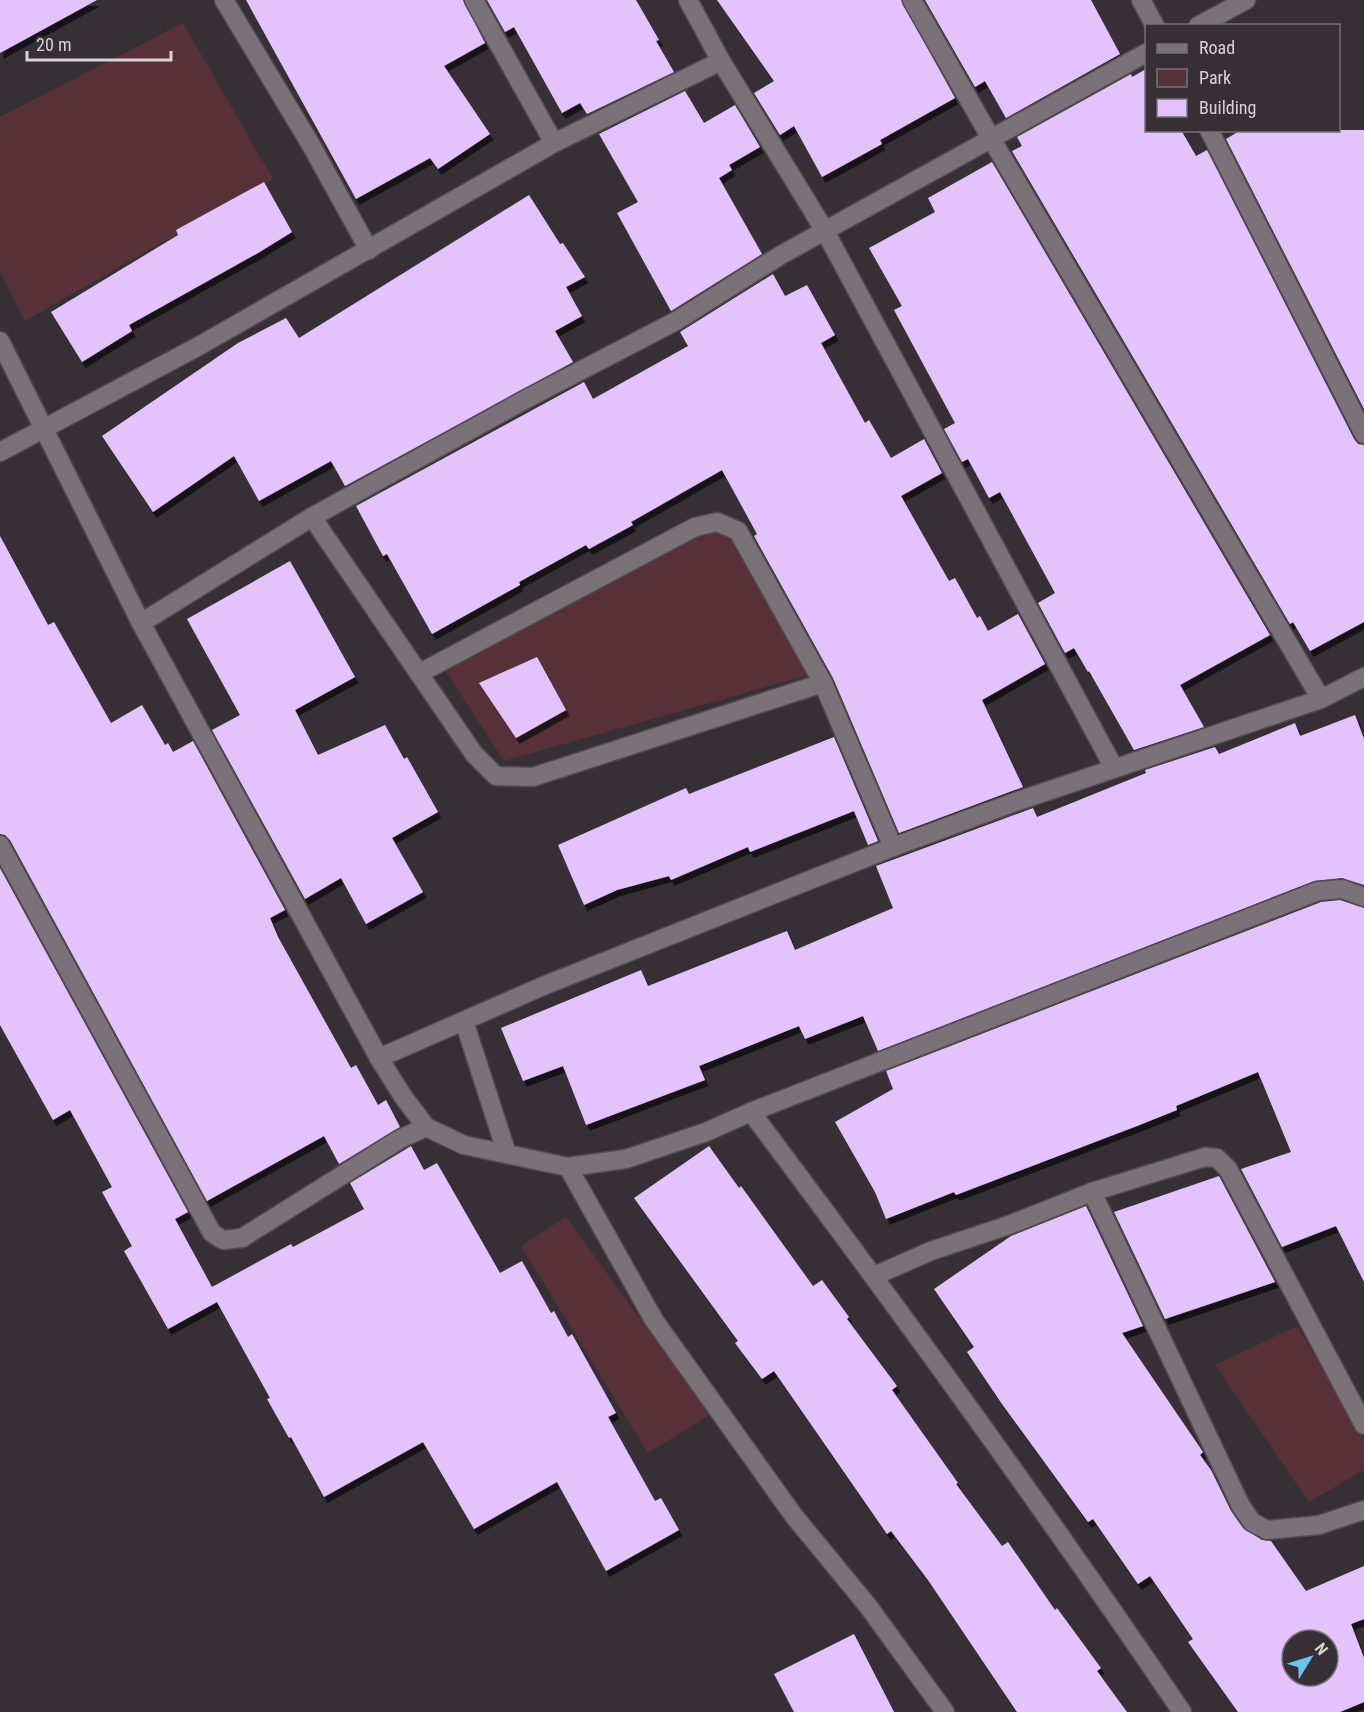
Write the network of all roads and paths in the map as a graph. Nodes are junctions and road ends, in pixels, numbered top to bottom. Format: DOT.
graph roads {
  1 [pos="224,0"];
  2 [pos="474,0"];
  3 [pos="688,0"];
  4 [pos="912,0"];
  5 [pos="1141,0"];
  6 [pos="1246,0"];
  7 [pos="1154,24"];
  8 [pos="1202,24"];
  9 [pos="1145,54"];
  10 [pos="721,61"];
  11 [pos="1210,132"];
  12 [pos="992,140"];
  13 [pos="554,143"];
  14 [pos="825,231"];
  15 [pos="369,250"];
  16 [pos="0,341"];
  17 [pos="45,430"];
  18 [pos="1364,434"];
  19 [pos="0,452"];
  20 [pos="312,516"];
  21 [pos="141,623"];
  22 [pos="420,673"];
  23 [pos="1364,676"];
  24 [pos="823,683"];
  25 [pos="1321,699"];
  26 [pos="1114,768"];
  27 [pos="0,845"];
  28 [pos="893,847"];
  29 [pos="1364,897"];
  30 [pos="464,1021"];
  31 [pos="379,1058"];
  32 [pos="751,1112"];
  33 [pos="426,1127"];
  34 [pos="507,1154"];
  35 [pos="568,1167"];
  36 [pos="1092,1192"];
  37 [pos="874,1276"];
  38 [pos="1364,1425"];
  39 [pos="1364,1510"];
  40 [pos="945,1712"];
  41 [pos="1182,1712"];
  1 -- 15 [label="street"];
  2 -- 13 [label="street"];
  3 -- 10 [label="street"];
  4 -- 12 [label="street"];
  5 -- 7 [label="street"];
  6 -- 8 [label="street"];
  9 -- 12 [label="street"];
  10 -- 13 [label="street"];
  10 -- 14 [label="street"];
  11 -- 18 [label="street"];
  12 -- 14 [label="street"];
  12 -- 25 [label="street"];
  13 -- 15 [label="street"];
  14 -- 20 [label="street"];
  14 -- 26 [label="street"];
  15 -- 17 [label="street"];
  16 -- 17 [label="street"];
  17 -- 19 [label="street"];
  17 -- 21 [label="street"];
  20 -- 21 [label="street"];
  20 -- 22 [label="street"];
  21 -- 31 [label="street"];
  22 -- 24 [label="street"];
  22 -- 24 [label="street"];
  23 -- 25 [label="street"];
  24 -- 28 [label="street"];
  25 -- 26 [label="street"];
  26 -- 28 [label="street"];
  27 -- 33 [label="street"];
  28 -- 30 [label="street"];
  29 -- 32 [label="street"];
  30 -- 31 [label="street"];
  30 -- 34 [label="street"];
  31 -- 33 [label="street"];
  32 -- 35 [label="street"];
  32 -- 37 [label="street"];
  33 -- 34 [label="street"];
  34 -- 35 [label="street"];
  35 -- 40 [label="street"];
  36 -- 37 [label="street"];
  36 -- 38 [label="street"];
  36 -- 39 [label="street"];
  37 -- 41 [label="street"];
}
